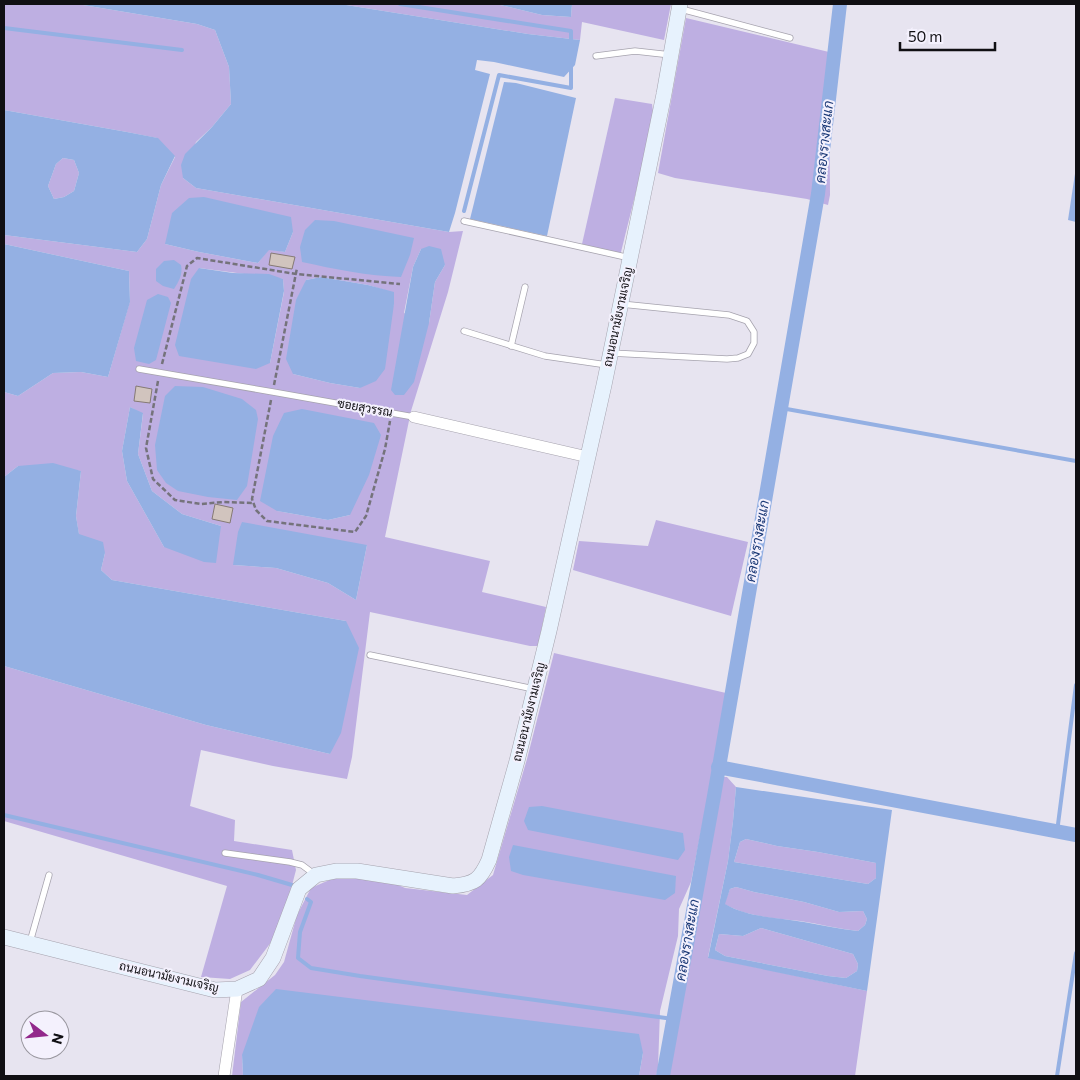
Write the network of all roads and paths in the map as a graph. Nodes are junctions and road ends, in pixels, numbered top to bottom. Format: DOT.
graph roads {
  1 [pos="679,6"];
  2 [pos="790,38"];
  3 [pos="671,55"];
  4 [pos="596,56"];
  5 [pos="464,221"];
  6 [pos="630,259"];
  7 [pos="298,268"];
  8 [pos="296,274"];
  9 [pos="400,284"];
  10 [pos="525,287"];
  11 [pos="621,304"];
  12 [pos="464,331"];
  13 [pos="511,346"];
  14 [pos="610,359"];
  15 [pos="139,369"];
  16 [pos="160,373"];
  17 [pos="273,392"];
  18 [pos="392,413"];
  19 [pos="414,417"];
  20 [pos="588,457"];
  21 [pos="254,502"];
  22 [pos="370,655"];
  23 [pos="535,689"];
  24 [pos="225,853"];
  25 [pos="49,875"];
  26 [pos="316,875"];
  27 [pos="4,937"];
  28 [pos="30,944"];
  29 [pos="237,989"];
  30 [pos="224,1076"];
  1 -- 2 [label="lane"];
  1 -- 3 [label="street, ถนนอนามัยงามเจริญ"];
  3 -- 4 [label="lane"];
  3 -- 6 [label="street, ถนนอนามัยงามเจริญ"];
  5 -- 6 [label="lane"];
  6 -- 11 [label="street, ถนนอนามัยงามเจริญ"];
  7 -- 8 [label="path"];
  8 -- 9 [label="path"];
  8 -- 16 [label="path"];
  8 -- 17 [label="path"];
  10 -- 13 [label="lane"];
  11 -- 14 [label="street, ถนนอนามัยงามเจริญ"];
  11 -- 14 [label="lane"];
  12 -- 13 [label="lane"];
  13 -- 14 [label="lane"];
  14 -- 20 [label="street, ถนนอนามัยงามเจริญ"];
  15 -- 16 [label="lane, ซอยสุวรรณ"];
  16 -- 17 [label="lane, ซอยสุวรรณ"];
  16 -- 21 [label="path"];
  17 -- 18 [label="lane, ซอยสุวรรณ"];
  17 -- 21 [label="path"];
  18 -- 19 [label="lane, ซอยสุวรรณ"];
  18 -- 21 [label="path"];
  19 -- 20 [label="street, ซอยสุวรรณ"];
  20 -- 23 [label="street, ถนนอนามัยงามเจริญ"];
  22 -- 23 [label="lane"];
  23 -- 26 [label="street, ถนนอนามัยงามเจริญ"];
  24 -- 26 [label="lane"];
  25 -- 28 [label="lane"];
  26 -- 29 [label="street, ถนนอนามัยงามเจริญ"];
  27 -- 28 [label="street, ถนนอนามัยงามเจริญ"];
  28 -- 29 [label="street, ถนนอนามัยงามเจริญ"];
  29 -- 30 [label="street"];
}
